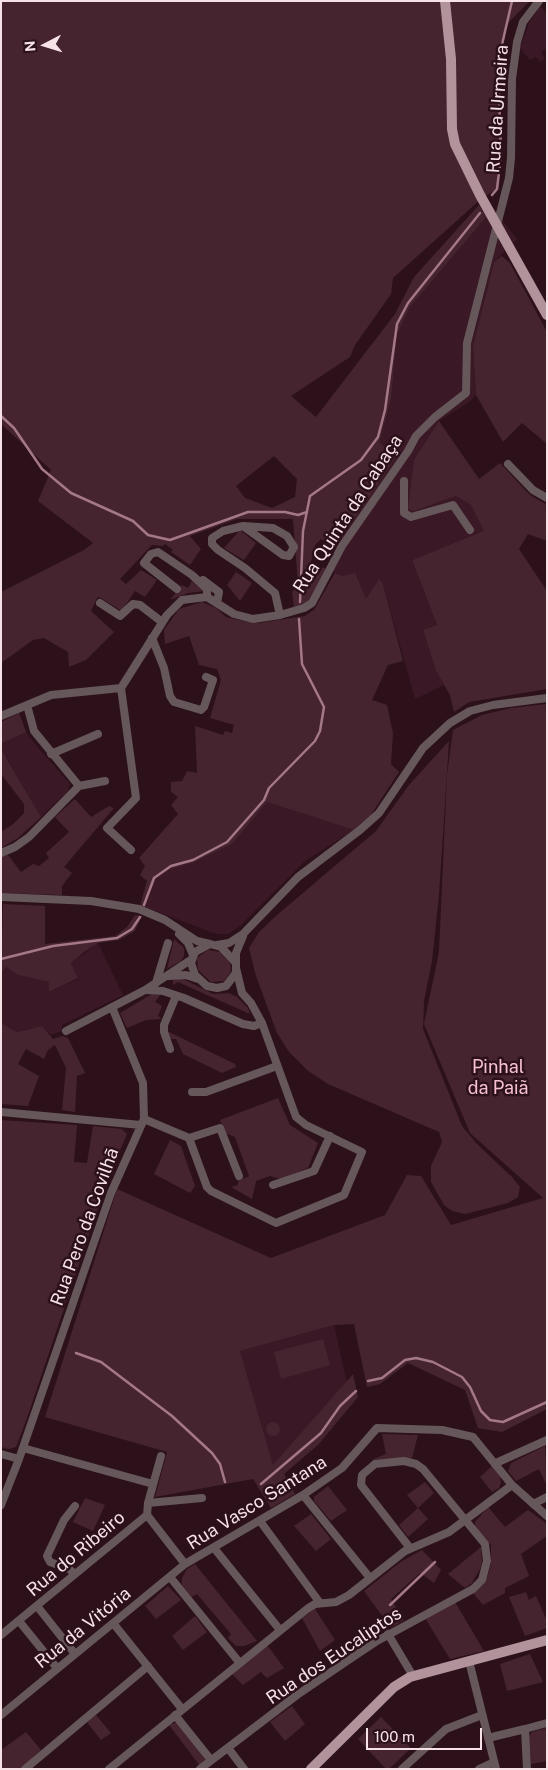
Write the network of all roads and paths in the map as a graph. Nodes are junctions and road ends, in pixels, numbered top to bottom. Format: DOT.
graph roads {
  1 [pos="445,1"];
  2 [pos="539,1"];
  3 [pos="496,224"];
  4 [pos="547,315"];
  5 [pos="508,464"];
  6 [pos="404,481"];
  7 [pos="547,498"];
  8 [pos="243,526"];
  9 [pos="470,530"];
  10 [pos="188,573"];
  11 [pos="177,589"];
  12 [pos="207,597"];
  13 [pos="100,603"];
  14 [pos="217,603"];
  15 [pos="280,615"];
  16 [pos="162,622"];
  17 [pos="152,638"];
  18 [pos="206,678"];
  19 [pos="121,688"];
  20 [pos="547,698"];
  21 [pos="27,705"];
  22 [pos="1,716"];
  23 [pos="98,734"];
  24 [pos="51,754"];
  25 [pos="105,781"];
  26 [pos="79,786"];
  27 [pos="131,850"];
  28 [pos="1,853"];
  29 [pos="1,898"];
  30 [pos="170,925"];
  31 [pos="243,934"];
  32 [pos="168,943"];
  33 [pos="213,944"];
  34 [pos="192,957"];
  35 [pos="236,966"];
  36 [pos="167,977"];
  37 [pos="198,979"];
  38 [pos="156,983"];
  39 [pos="220,988"];
  40 [pos="145,990"];
  41 [pos="242,993"];
  42 [pos="176,996"];
  43 [pos="112,1007"];
  44 [pos="262,1023"];
  45 [pos="66,1031"];
  46 [pos="170,1050"];
  47 [pos="277,1066"];
  48 [pos="192,1092"];
  49 [pos="1,1112"];
  50 [pos="143,1122"];
  51 [pos="330,1136"];
  52 [pos="189,1138"];
  53 [pos="240,1176"];
  54 [pos="273,1185"];
  55 [pos="547,1440"];
  56 [pos="23,1448"];
  57 [pos="1,1454"];
  58 [pos="161,1456"];
  59 [pos="19,1459"];
  60 [pos="496,1463"];
  61 [pos="152,1484"];
  62 [pos="512,1485"];
  63 [pos="303,1495"];
  64 [pos="547,1497"];
  65 [pos="202,1498"];
  66 [pos="148,1503"];
  67 [pos="533,1504"];
  68 [pos="1,1505"];
  69 [pos="75,1506"];
  70 [pos="147,1515"];
  71 [pos="547,1516"];
  72 [pos="465,1520"];
  73 [pos="260,1521"];
  74 [pos="214,1548"];
  75 [pos="410,1548"];
  76 [pos="185,1564"];
  77 [pos="75,1574"];
  78 [pos="170,1577"];
  79 [pos="370,1578"];
  80 [pos="320,1603"];
  81 [pos="37,1606"];
  82 [pos="19,1621"];
  83 [pos="113,1623"];
  84 [pos="280,1630"];
  85 [pos="388,1634"];
  86 [pos="1,1635"];
  87 [pos="547,1640"];
  88 [pos="75,1654"];
  89 [pos="469,1661"];
  90 [pos="239,1662"];
  91 [pos="148,1666"];
  92 [pos="57,1668"];
  93 [pos="413,1676"];
  94 [pos="182,1709"];
  95 [pos="1,1715"];
  96 [pos="175,1715"];
  97 [pos="482,1715"];
  98 [pos="547,1723"];
  99 [pos="525,1729"];
  100 [pos="488,1738"];
  101 [pos="228,1748"];
  102 [pos="211,1760"];
  103 [pos="495,1766"];
  104 [pos="28,1768"];
  105 [pos="109,1769"];
  106 [pos="200,1769"];
  107 [pos="244,1769"];
  108 [pos="311,1769"];
  109 [pos="402,1769"];
  110 [pos="480,1769"];
  111 [pos="527,1769"];
  1 -- 3 [label="main road"];
  2 -- 3 [label="street, Rua da Urmeira"];
  3 -- 4 [label="main road"];
  3 -- 15 [label="street, Rua Quinta da Cabaça"];
  5 -- 7 [label="street"];
  6 -- 9 [label="street"];
  8 -- 8 [label="street"];
  8 -- 15 [label="street"];
  10 -- 11 [label="street"];
  10 -- 12 [label="street"];
  10 -- 14 [label="street"];
  12 -- 14 [label="street, Rua Quinta da Cabaça"];
  12 -- 16 [label="street"];
  13 -- 16 [label="street"];
  14 -- 15 [label="street, Rua Quinta da Cabaça"];
  16 -- 17 [label="street"];
  17 -- 18 [label="street"];
  17 -- 19 [label="street"];
  19 -- 21 [label="street"];
  19 -- 27 [label="street"];
  20 -- 31 [label="street"];
  21 -- 22 [label="street"];
  21 -- 24 [label="street"];
  23 -- 24 [label="street"];
  24 -- 26 [label="street"];
  25 -- 26 [label="street"];
  26 -- 28 [label="street"];
  29 -- 30 [label="street"];
  30 -- 33 [label="street"];
  30 -- 34 [label="street"];
  31 -- 33 [label="street"];
  31 -- 35 [label="street"];
  32 -- 38 [label="street"];
  33 -- 34 [label="street"];
  33 -- 35 [label="street"];
  34 -- 36 [label="street"];
  34 -- 37 [label="street"];
  35 -- 39 [label="street"];
  35 -- 41 [label="street"];
  36 -- 37 [label="street"];
  36 -- 38 [label="street"];
  37 -- 39 [label="street"];
  38 -- 40 [label="street"];
  39 -- 41 [label="street"];
  40 -- 42 [label="street"];
  40 -- 43 [label="street"];
  41 -- 44 [label="street"];
  42 -- 44 [label="street"];
  42 -- 46 [label="street"];
  43 -- 45 [label="street"];
  43 -- 50 [label="street"];
  44 -- 47 [label="street"];
  47 -- 48 [label="street"];
  47 -- 51 [label="street"];
  49 -- 50 [label="street"];
  50 -- 52 [label="street"];
  50 -- 56 [label="street, Rua Pero da Covilhã"];
  51 -- 52 [label="street"];
  51 -- 54 [label="street"];
  52 -- 53 [label="street"];
  55 -- 60 [label="street"];
  56 -- 59 [label="street, Rua Pero da Covilhã"];
  56 -- 61 [label="street"];
  57 -- 59 [label="street"];
  58 -- 61 [label="street"];
  59 -- 68 [label="street, Rua Pero da Covilhã"];
  60 -- 62 [label="street, Rua Vasco Santana"];
  60 -- 63 [label="street, Rua Vasco Santana"];
  61 -- 66 [label="street"];
  62 -- 67 [label="street, Rua Vasco Santana"];
  62 -- 72 [label="street"];
  63 -- 73 [label="street, Rua Vasco Santana"];
  63 -- 79 [label="street"];
  64 -- 67 [label="street"];
  65 -- 66 [label="street"];
  66 -- 70 [label="street"];
  67 -- 71 [label="street, Rua Vasco Santana"];
  69 -- 77 [label="street"];
  70 -- 76 [label="street"];
  70 -- 77 [label="street, Rua do Ribeiro"];
  72 -- 75 [label="street"];
  72 -- 75 [label="street, Rua dos Eucaliptos"];
  72 -- 85 [label="street, Rua dos Eucaliptos"];
  73 -- 74 [label="street, Rua Vasco Santana"];
  73 -- 80 [label="street"];
  74 -- 76 [label="street, Rua Vasco Santana"];
  74 -- 84 [label="street"];
  75 -- 79 [label="street"];
  76 -- 78 [label="street, Rua da Vitória"];
  77 -- 81 [label="street, Rua do Ribeiro"];
  78 -- 83 [label="street, Rua da Vitória"];
  78 -- 90 [label="street"];
  79 -- 80 [label="street"];
  80 -- 84 [label="street"];
  81 -- 82 [label="street, Rua do Ribeiro"];
  81 -- 88 [label="street"];
  82 -- 86 [label="street, Rua do Ribeiro"];
  82 -- 92 [label="street"];
  83 -- 88 [label="street, Rua da Vitória"];
  83 -- 91 [label="street"];
  84 -- 90 [label="street"];
  85 -- 93 [label="street"];
  85 -- 101 [label="street, Rua dos Eucaliptos"];
  87 -- 89 [label="main road"];
  88 -- 92 [label="street, Rua da Vitória"];
  89 -- 93 [label="main road"];
  89 -- 97 [label="street"];
  90 -- 94 [label="street"];
  91 -- 94 [label="street"];
  91 -- 104 [label="street"];
  92 -- 95 [label="street, Rua da Vitória"];
  93 -- 108 [label="main road"];
  94 -- 96 [label="street"];
  96 -- 102 [label="street"];
  96 -- 105 [label="street"];
  97 -- 100 [label="street"];
  97 -- 109 [label="street"];
  98 -- 99 [label="street"];
  99 -- 100 [label="street"];
  99 -- 111 [label="street"];
  100 -- 103 [label="street"];
  101 -- 102 [label="street, Rua dos Eucaliptos"];
  101 -- 107 [label="street"];
  102 -- 106 [label="street, Rua dos Eucaliptos"];
  103 -- 110 [label="street"];
}
